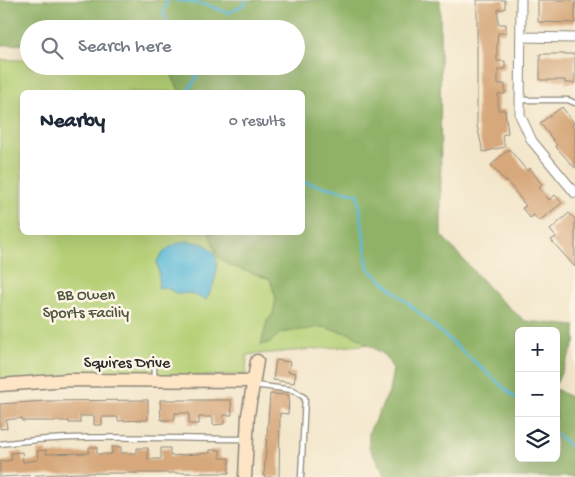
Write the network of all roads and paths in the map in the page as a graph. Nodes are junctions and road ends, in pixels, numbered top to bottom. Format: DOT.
graph roads {
  1 [pos="521,0"];
  2 [pos="521,37"];
  3 [pos="575,38"];
  4 [pos="519,100"];
  5 [pos="575,103"];
  6 [pos="575,193"];
  7 [pos="257,361"];
  8 [pos="154,363"];
  9 [pos="154,380"];
  10 [pos="253,383"];
  11 [pos="0,385"];
  12 [pos="246,439"];
  13 [pos="0,444"];
  14 [pos="245,477"];
  15 [pos="302,477"];
  1 -- 2 [label="street"];
  2 -- 3 [label="street"];
  2 -- 4 [label="street"];
  4 -- 5 [label="lane"];
  4 -- 6 [label="street"];
  7 -- 10 [label="street"];
  8 -- 9 [label="lane"];
  9 -- 10 [label="street, Squires Drive"];
  9 -- 11 [label="street, Squires Drive"];
  10 -- 12 [label="street"];
  10 -- 15 [label="lane"];
  12 -- 13 [label="lane"];
  12 -- 14 [label="street"];
}
